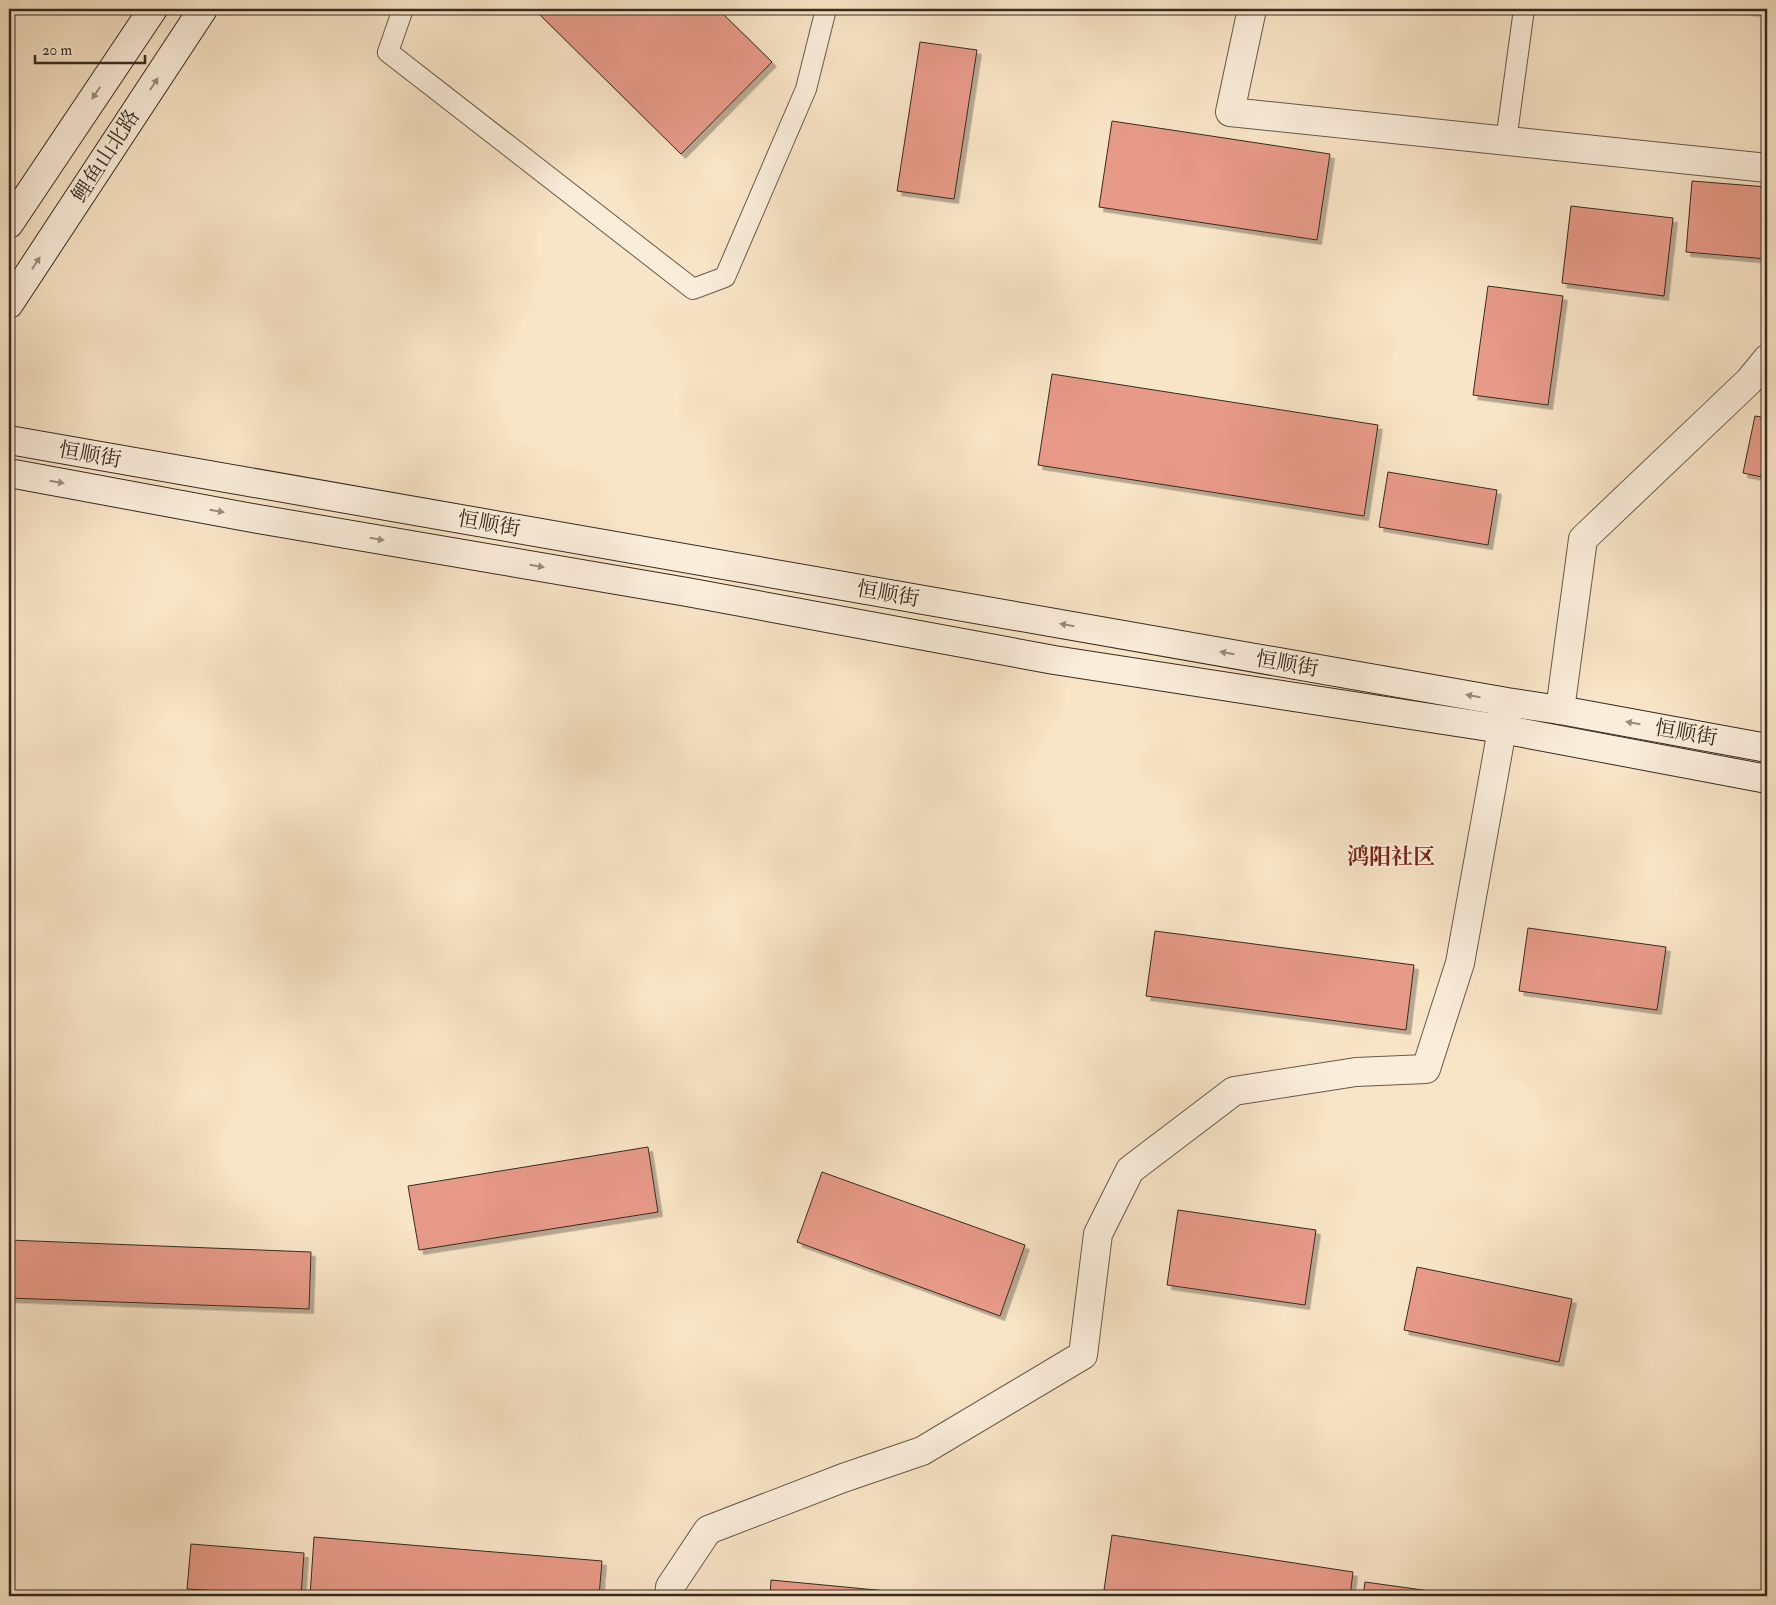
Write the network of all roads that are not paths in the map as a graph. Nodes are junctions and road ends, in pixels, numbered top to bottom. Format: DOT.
graph roads {
  1 [pos="153,9"];
  2 [pos="204,9"];
  3 [pos="403,9"];
  4 [pos="826,9"];
  5 [pos="1252,9"];
  6 [pos="1524,9"];
  7 [pos="1506,141"];
  8 [pos="1767,168"];
  9 [pos="9,224"];
  10 [pos="9,304"];
  11 [pos="1767,359"];
  12 [pos="9,440"];
  13 [pos="9,473"];
  14 [pos="1507,702"];
  15 [pos="1560,710"];
  16 [pos="1502,729"];
  17 [pos="1767,748"];
  18 [pos="1767,779"];
  19 [pos="669,1596"];
  1 -- 9 [label="street, 鲤鱼山北路, one-way"];
  10 -- 2 [label="street, 鲤鱼山北路, one-way"];
  3 -- 4 [label="lane"];
  5 -- 7 [label="street"];
  6 -- 7 [label="lane"];
  7 -- 8 [label="street"];
  11 -- 15 [label="street"];
  14 -- 12 [label="street, 恒顺街, one-way"];
  13 -- 16 [label="street, 恒顺街, one-way"];
  14 -- 15 [label="street, 恒顺街"];
  14 -- 16 [label="street"];
  17 -- 15 [label="street, 恒顺街, one-way"];
  16 -- 18 [label="street, 恒顺街"];
  16 -- 19 [label="street"];
}
